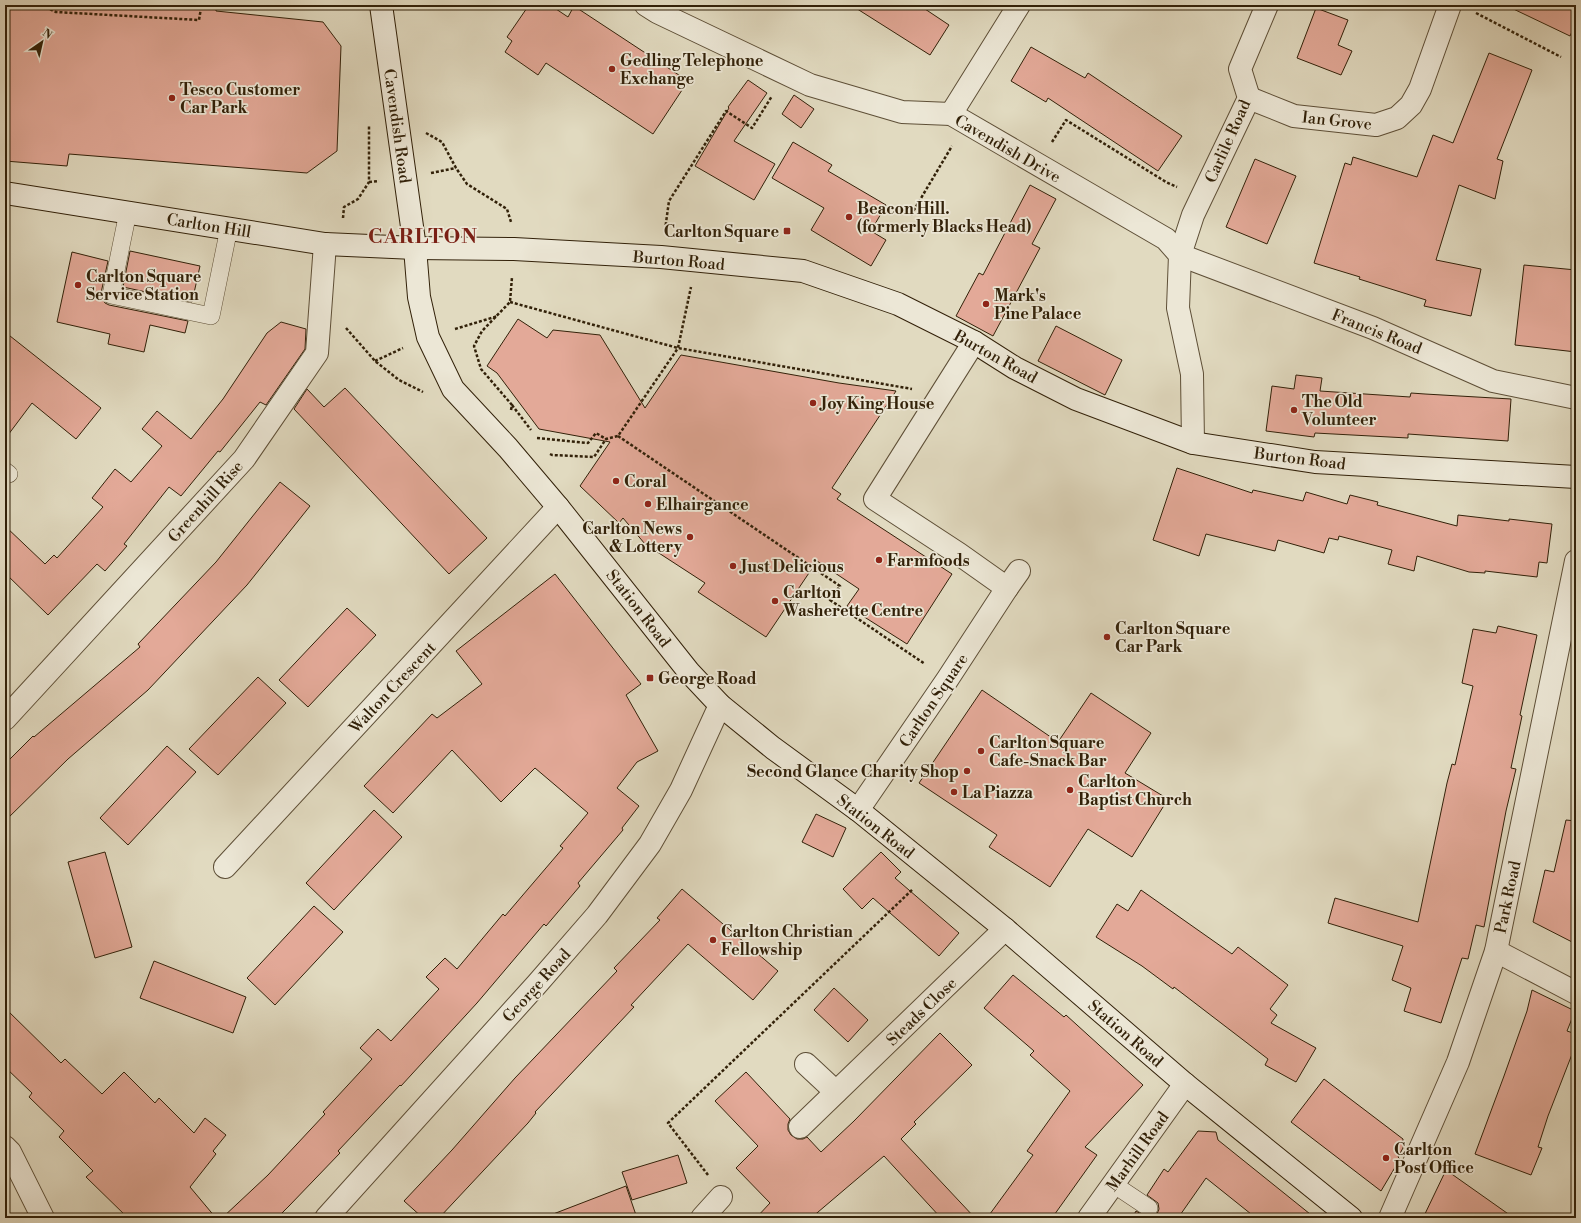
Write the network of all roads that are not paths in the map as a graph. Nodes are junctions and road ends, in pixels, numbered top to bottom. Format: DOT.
graph roads {
  1 [pos="382,5"];
  2 [pos="646,5"];
  3 [pos="1019,5"];
  4 [pos="1267,5"];
  5 [pos="1450,5"];
  6 [pos="1249,98"];
  7 [pos="958,119"];
  8 [pos="5,193"];
  9 [pos="128,212"];
  10 [pos="229,228"];
  11 [pos="325,244"];
  12 [pos="414,248"];
  13 [pos="1180,255"];
  14 [pos="974,342"];
  15 [pos="1576,398"];
  16 [pos="1193,443"];
  17 [pos="1576,477"];
  18 [pos="558,507"];
  19 [pos="1576,561"];
  20 [pos="720,705"];
  21 [pos="5,719"];
  22 [pos="858,810"];
  23 [pos="225,867"];
  24 [pos="1005,929"];
  25 [pos="1496,952"];
  26 [pos="1576,993"];
  27 [pos="806,1064"];
  28 [pos="1186,1084"];
  29 [pos="836,1092"];
  30 [pos="800,1127"];
  31 [pos="5,1147"];
  32 [pos="1113,1184"];
  33 [pos="720,1197"];
  34 [pos="1148,1208"];
  35 [pos="43,1218"];
  36 [pos="326,1218"];
  37 [pos="702,1218"];
  38 [pos="1089,1218"];
  39 [pos="1351,1218"];
  40 [pos="1390,1218"];
  1 -- 12 [label="street, Cavendish Road"];
  2 -- 7 [label="street, Cavendish Drive"];
  3 -- 7 [label="street"];
  4 -- 6 [label="street, Carlile Road"];
  5 -- 6 [label="street, Ian Grove"];
  6 -- 13 [label="street, Carlile Road"];
  7 -- 13 [label="street, Cavendish Drive"];
  8 -- 9 [label="street, Carlton Hill"];
  9 -- 10 [label="street, Carlton Hill"];
  9 -- 10 [label="lane"];
  10 -- 11 [label="street, Carlton Hill"];
  11 -- 12 [label="street, Carlton Hill"];
  11 -- 21 [label="street, Greenhill Rise"];
  12 -- 14 [label="street, Burton Road"];
  12 -- 18 [label="street, Station Road"];
  13 -- 15 [label="street, Francis Road"];
  13 -- 16 [label="street"];
  14 -- 16 [label="street, Burton Road"];
  14 -- 22 [label="street, Carlton Square"];
  16 -- 17 [label="street, Burton Road"];
  18 -- 20 [label="street, Station Road"];
  18 -- 23 [label="street, Walton Crescent"];
  19 -- 25 [label="street, Park Road"];
  20 -- 22 [label="street, Station Road"];
  20 -- 36 [label="street, George Road"];
  22 -- 24 [label="street, Station Road"];
  24 -- 28 [label="street, Station Road"];
  24 -- 29 [label="street, Steads Close"];
  25 -- 26 [label="street"];
  25 -- 40 [label="street, Park Road"];
  27 -- 29 [label="street"];
  28 -- 32 [label="street, Marhill Road"];
  28 -- 39 [label="street, Station Road"];
  29 -- 30 [label="street, Steads Close"];
  31 -- 35 [label="street"];
  32 -- 34 [label="lane"];
  32 -- 38 [label="street, Marhill Road"];
  33 -- 37 [label="street"];
}
